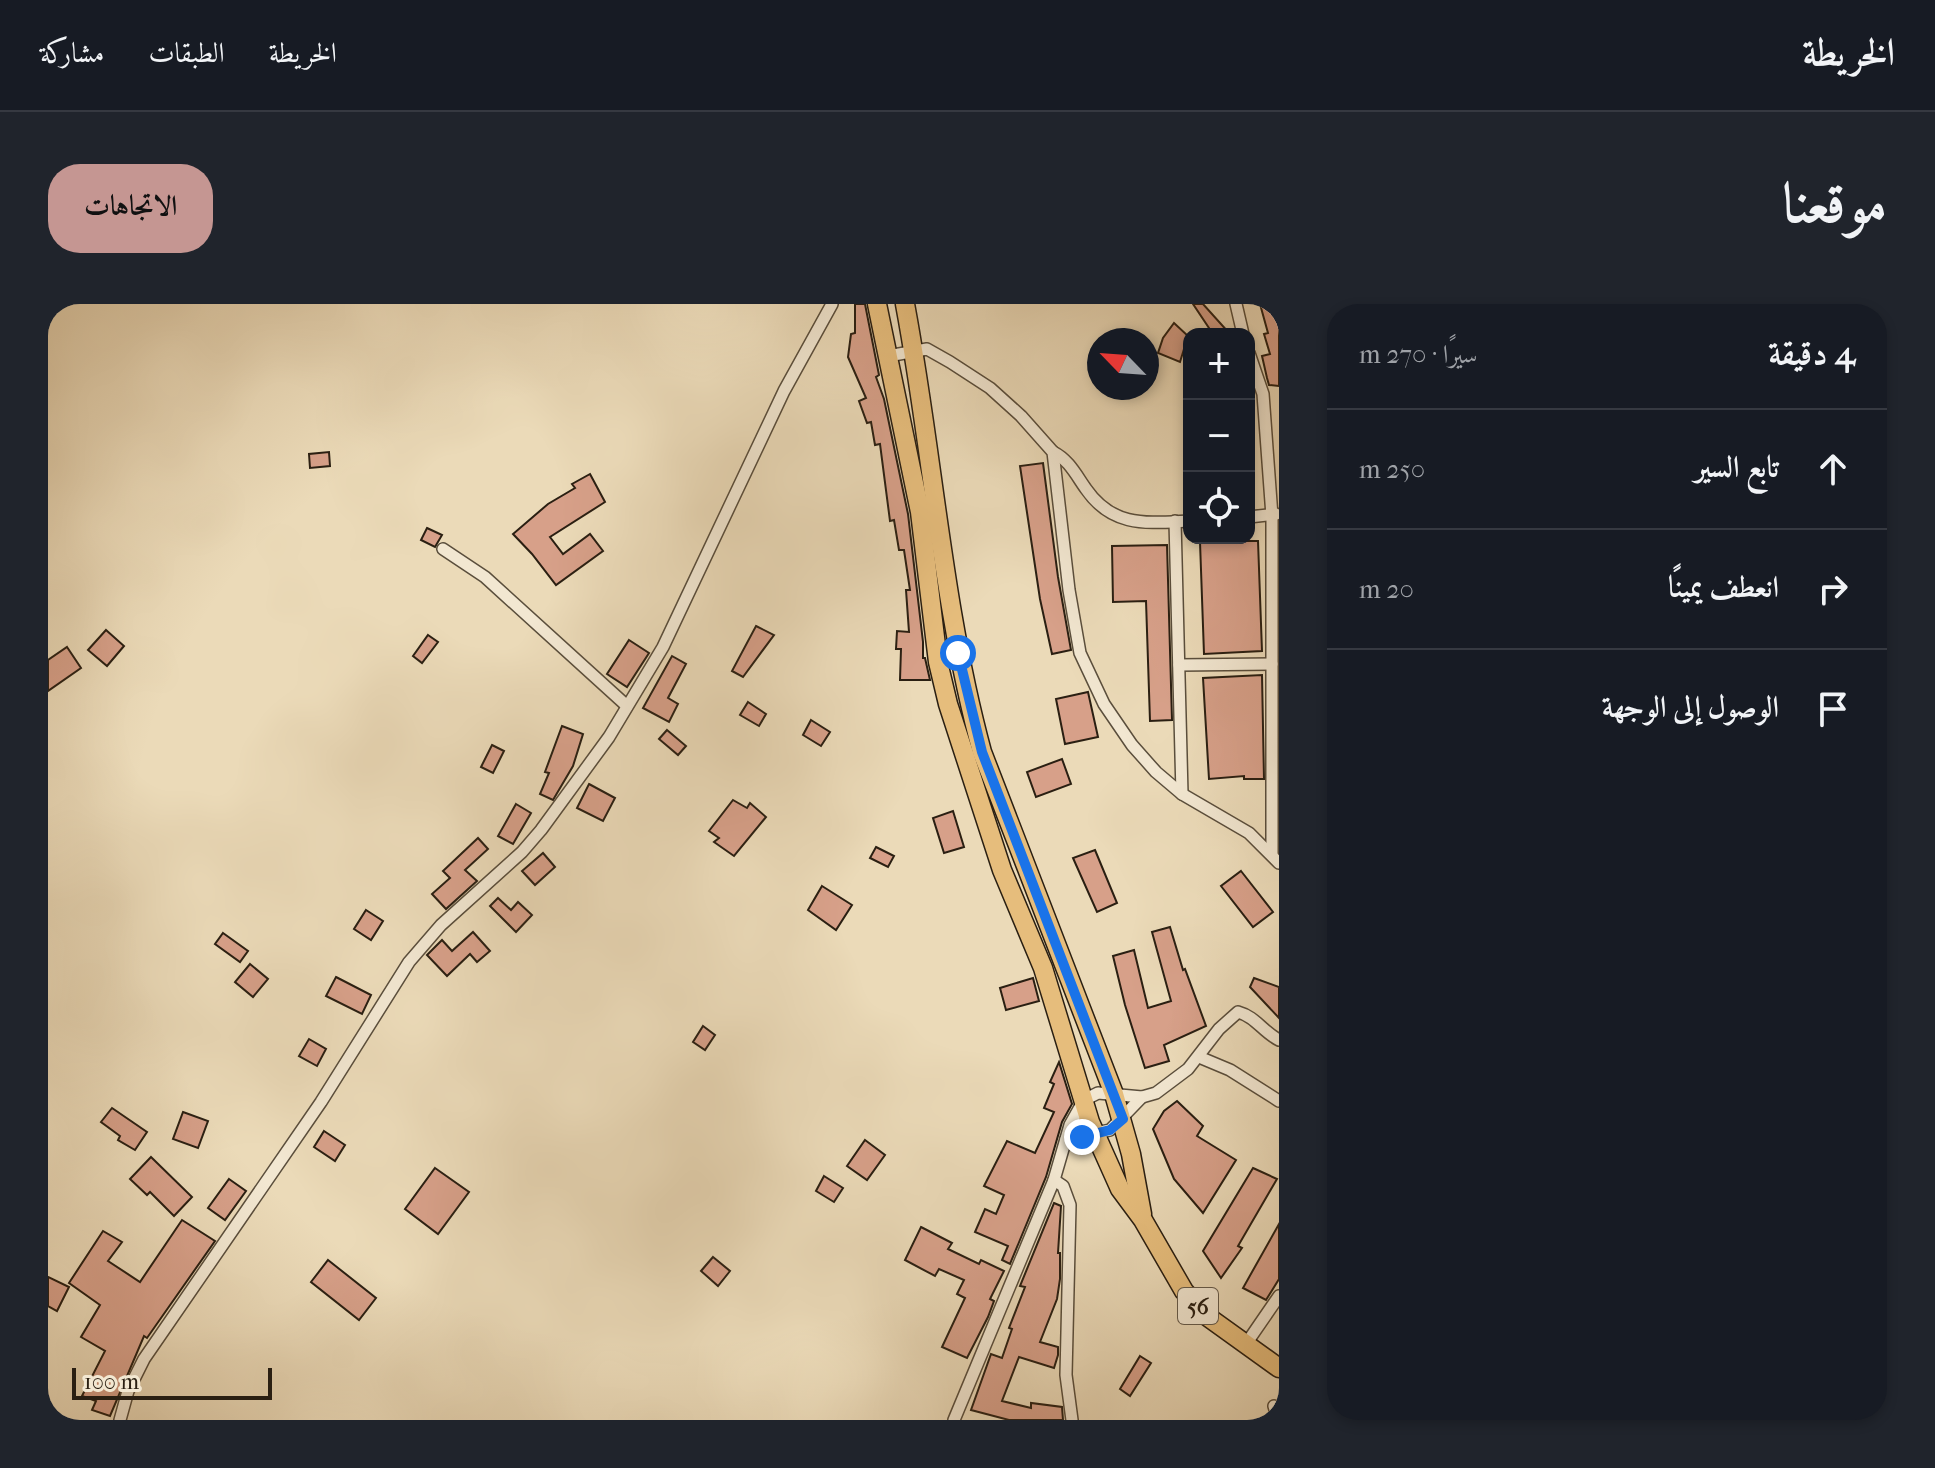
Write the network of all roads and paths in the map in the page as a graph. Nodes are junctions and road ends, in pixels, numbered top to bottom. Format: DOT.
graph roads {
  1 [pos="832,304"];
  2 [pos="877,304"];
  3 [pos="905,304"];
  4 [pos="1236,304"];
  5 [pos="1242,328"];
  6 [pos="914,351"];
  7 [pos="888,356"];
  8 [pos="1255,371"];
  9 [pos="1053,452"];
  10 [pos="1276,514"];
  11 [pos="1255,516"];
  12 [pos="1175,521"];
  13 [pos="1183,521"];
  14 [pos="443,549"];
  15 [pos="1272,664"];
  16 [pos="1179,665"];
  17 [pos="627,706"];
  18 [pos="1182,794"];
  19 [pos="1276,859"];
  20 [pos="1279,1040"];
  21 [pos="1199,1057"];
  22 [pos="1114,1094"];
  23 [pos="1142,1097"];
  24 [pos="1084,1100"];
  25 [pos="1279,1101"];
  26 [pos="1123,1119"];
  27 [pos="1095,1135"];
  28 [pos="1066,1139"];
  29 [pos="1054,1180"];
  30 [pos="1143,1220"];
  31 [pos="1279,1296"];
  32 [pos="1246,1344"];
  33 [pos="1279,1368"];
  34 [pos="1274,1406"];
  35 [pos="120,1420"];
  36 [pos="954,1420"];
  37 [pos="1072,1420"];
  38 [pos="1278,1420"];
  1 -- 17 [label="street"];
  2 -- 7 [label="main road, 56"];
  3 -- 6 [label="main road, 56"];
  4 -- 5 [label="street"];
  6 -- 7 [label="street"];
  6 -- 9 [label="street"];
  6 -- 22 [label="main road, 56"];
  7 -- 24 [label="main road, 56"];
  8 -- 10 [label="street"];
  9 -- 12 [label="street"];
  9 -- 18 [label="street"];
  10 -- 11 [label="street"];
  10 -- 15 [label="street"];
  12 -- 13 [label="street"];
  12 -- 16 [label="street"];
  14 -- 17 [label="street"];
  15 -- 16 [label="street"];
  15 -- 19 [label="street"];
  16 -- 18 [label="street"];
  17 -- 35 [label="street"];
  18 -- 19 [label="street"];
  20 -- 21 [label="street"];
  21 -- 23 [label="street"];
  21 -- 25 [label="street"];
  22 -- 23 [label="street"];
  22 -- 24 [label="street"];
  22 -- 26 [label="main road, 56"];
  23 -- 26 [label="street"];
  24 -- 27 [label="main road, 56"];
  24 -- 28 [label="street"];
  26 -- 27 [label="street"];
  26 -- 30 [label="main road, 56"];
  27 -- 28 [label="street"];
  27 -- 30 [label="main road, 56"];
  28 -- 29 [label="street"];
  29 -- 36 [label="street"];
  29 -- 37 [label="street"];
  30 -- 32 [label="main road, 56"];
  31 -- 32 [label="street"];
  32 -- 33 [label="main road, 56"];
  34 -- 38 [label="street"];
}
